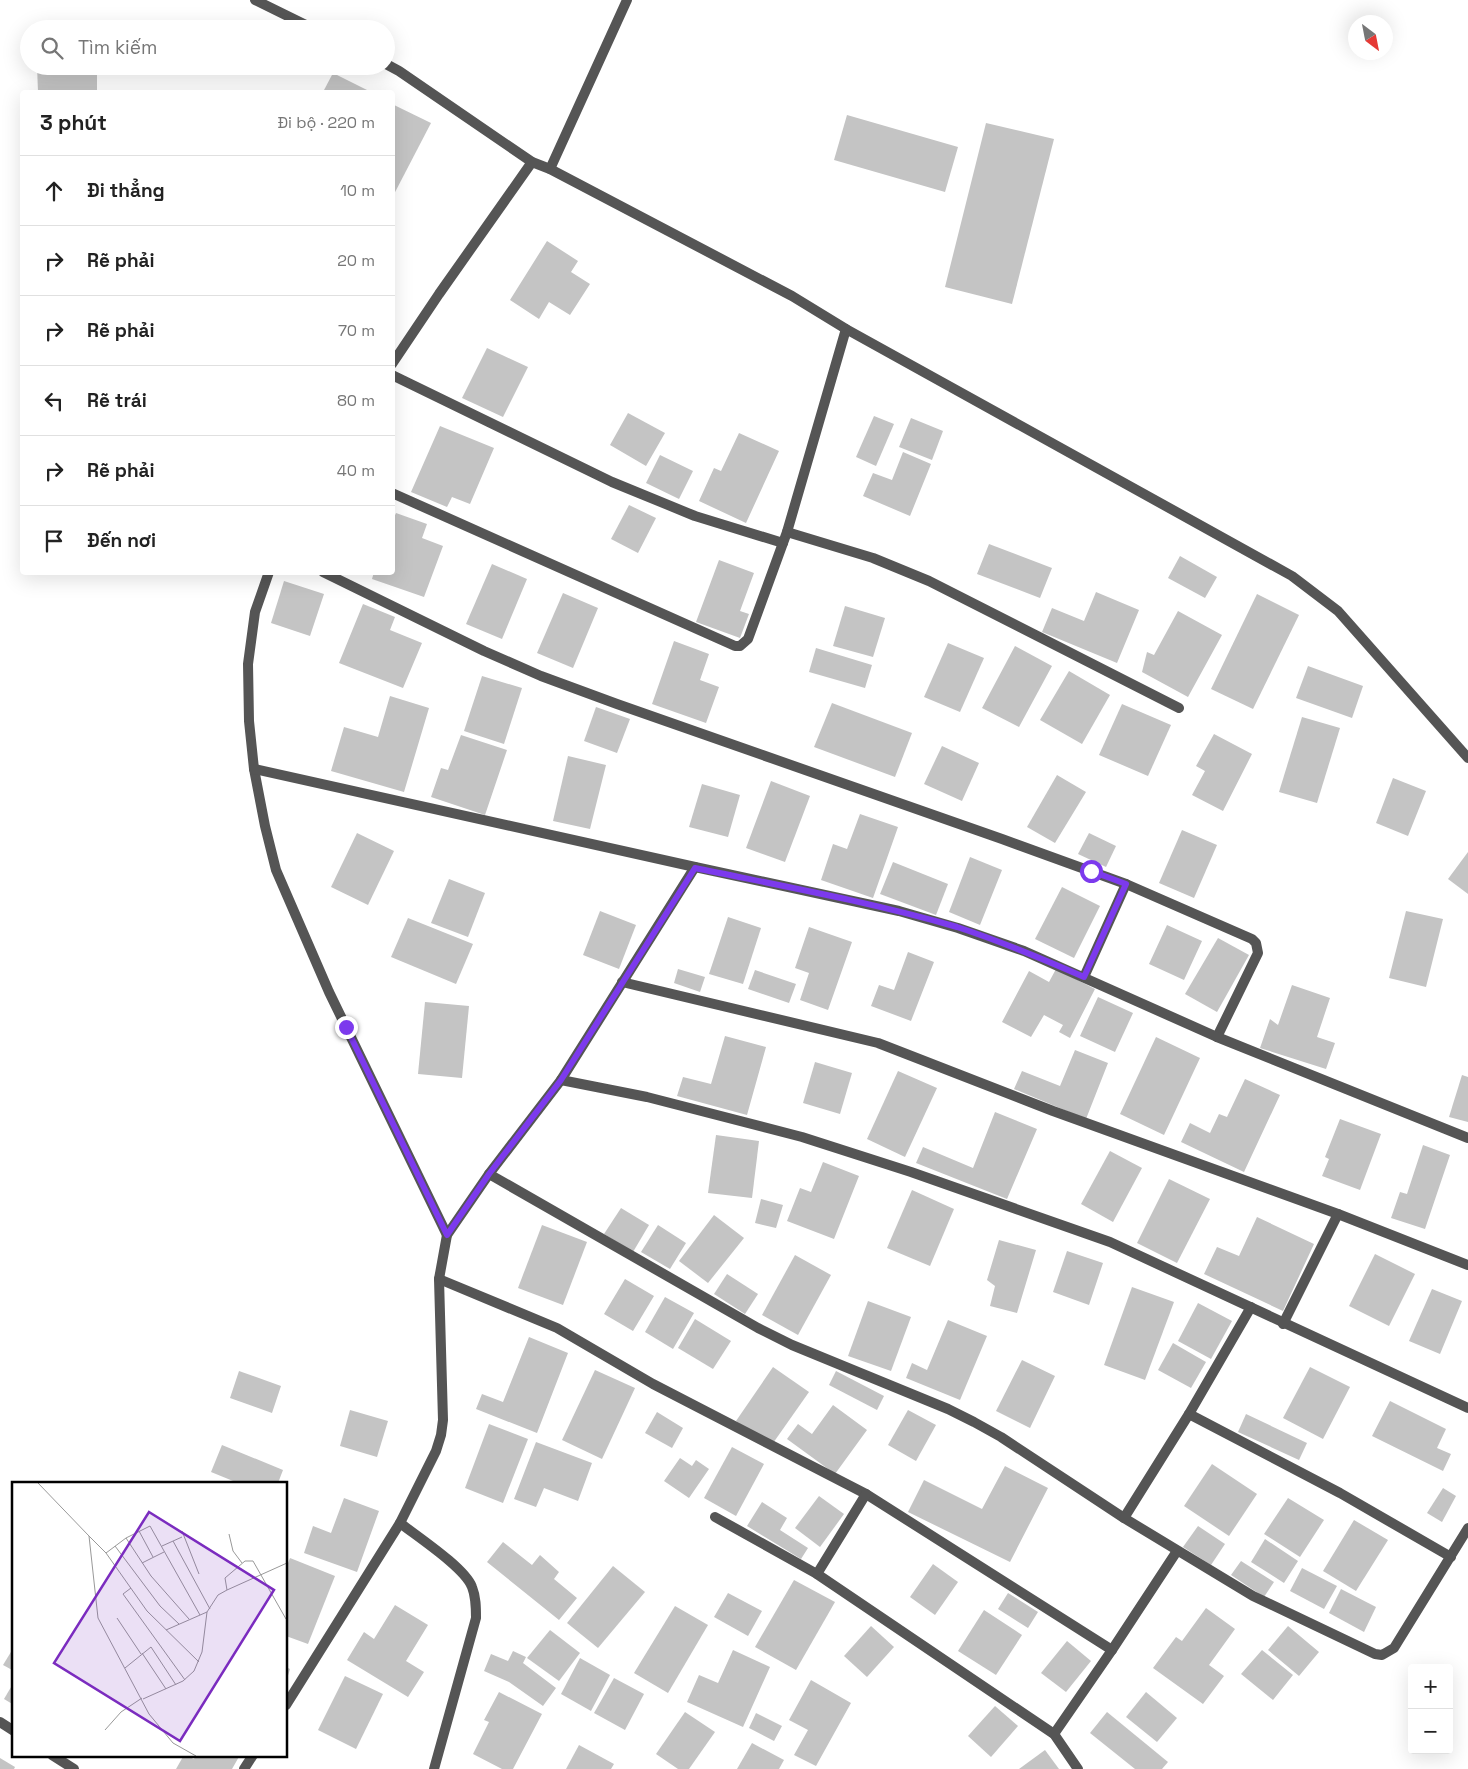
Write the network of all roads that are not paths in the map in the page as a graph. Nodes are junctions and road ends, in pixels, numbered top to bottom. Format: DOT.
graph roads {
  1 [pos="255,0"];
  2 [pos="627,0"];
  3 [pos="296,20"];
  4 [pos="395,69"];
  5 [pos="532,162"];
  6 [pos="550,169"];
  7 [pos="846,329"];
  8 [pos="395,360"];
  9 [pos="395,376"];
  10 [pos="395,494"];
  11 [pos="787,532"];
  12 [pos="783,543"];
  13 [pos="268,575"];
  14 [pos="329,575"];
  15 [pos="1179,708"];
  16 [pos="1468,758"];
  17 [pos="254,769"];
  18 [pos="695,868"];
  19 [pos="1126,884"];
  20 [pos="1084,977"];
  21 [pos="622,982"];
  22 [pos="1217,1037"];
  23 [pos="561,1080"];
  24 [pos="1468,1138"];
  25 [pos="489,1174"];
  26 [pos="1338,1214"];
  27 [pos="447,1235"];
  28 [pos="1468,1265"];
  29 [pos="439,1279"];
  30 [pos="1250,1307"];
  31 [pos="1284,1324"];
  32 [pos="1468,1408"];
  33 [pos="1189,1414"];
  34 [pos="866,1494"];
  35 [pos="715,1517"];
  36 [pos="1124,1518"];
  37 [pos="400,1523"];
  38 [pos="1468,1528"];
  39 [pos="1178,1551"];
  40 [pos="1451,1557"];
  41 [pos="817,1574"];
  42 [pos="1112,1650"];
  43 [pos="288,1702"];
  44 [pos="0,1722"];
  45 [pos="12,1730"];
  46 [pos="1054,1734"];
  47 [pos="54,1756"];
  48 [pos="252,1756"];
  49 [pos="74,1769"];
  50 [pos="244,1769"];
  51 [pos="434,1769"];
  52 [pos="1078,1769"];
  1 -- 3 [label="street"];
  2 -- 6 [label="street"];
  4 -- 5 [label="street"];
  5 -- 6 [label="street"];
  5 -- 8 [label="street"];
  6 -- 7 [label="street"];
  7 -- 11 [label="street"];
  7 -- 16 [label="street"];
  9 -- 12 [label="street"];
  10 -- 12 [label="street"];
  11 -- 12 [label="street"];
  11 -- 15 [label="street"];
  13 -- 17 [label="street"];
  14 -- 19 [label="street"];
  17 -- 18 [label="street"];
  17 -- 27 [label="street"];
  18 -- 20 [label="street"];
  18 -- 21 [label="street"];
  19 -- 20 [label="street"];
  19 -- 22 [label="street"];
  20 -- 22 [label="street"];
  21 -- 23 [label="street"];
  21 -- 26 [label="street"];
  22 -- 24 [label="street"];
  23 -- 25 [label="street"];
  23 -- 30 [label="street"];
  25 -- 27 [label="street"];
  25 -- 36 [label="street"];
  26 -- 28 [label="street"];
  26 -- 31 [label="street"];
  27 -- 29 [label="street"];
  29 -- 34 [label="street"];
  29 -- 37 [label="street"];
  30 -- 31 [label="street"];
  30 -- 33 [label="street"];
  31 -- 32 [label="street"];
  33 -- 36 [label="street"];
  33 -- 40 [label="street"];
  34 -- 41 [label="street"];
  34 -- 42 [label="street"];
  35 -- 41 [label="street"];
  36 -- 39 [label="street"];
  37 -- 43 [label="street"];
  37 -- 51 [label="street"];
  38 -- 40 [label="street"];
  39 -- 40 [label="street"];
  39 -- 42 [label="street"];
  41 -- 46 [label="street"];
  42 -- 46 [label="street"];
  44 -- 45 [label="street"];
  46 -- 52 [label="street"];
  47 -- 49 [label="street"];
  48 -- 50 [label="street"];
}
